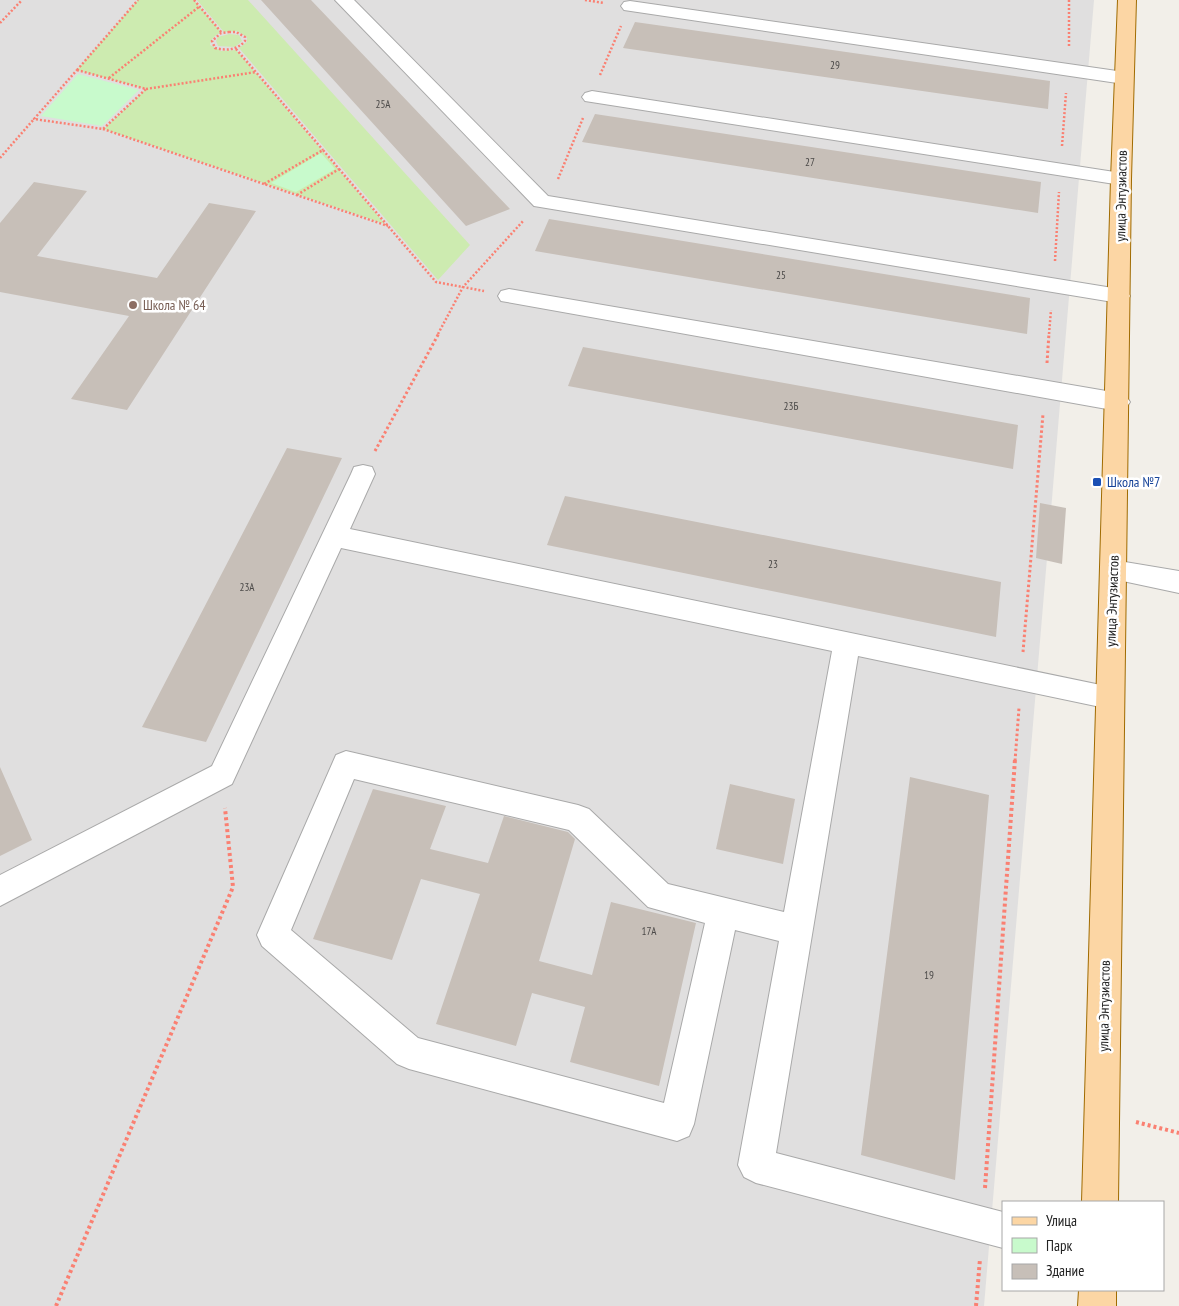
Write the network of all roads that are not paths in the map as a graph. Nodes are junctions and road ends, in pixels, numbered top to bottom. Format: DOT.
graph roads {
  1 [pos="344,0"];
  2 [pos="1127,0"];
  3 [pos="630,6"];
  4 [pos="1124,78"];
  5 [pos="592,97"];
  6 [pos="1121,178"];
  7 [pos="509,296"];
  8 [pos="1119,296"];
  9 [pos="1118,402"];
  10 [pos="363,474"];
  11 [pos="334,536"];
  12 [pos="1113,570"];
  13 [pos="1179,582"];
  14 [pos="847,643"];
  15 [pos="1110,698"];
  16 [pos="0,891"];
  17 [pos="723,913"];
  18 [pos="797,930"];
  19 [pos="1100,1201"];
  20 [pos="1002,1230"];
  21 [pos="1098,1291"];
  22 [pos="1098,1306"];
  1 -- 8 [label="lane"];
  2 -- 4 [label="main road, улица Энтузиастов"];
  3 -- 4 [label="lane"];
  4 -- 6 [label="main road, улица Энтузиастов"];
  5 -- 6 [label="lane"];
  6 -- 8 [label="main road, улица Энтузиастов"];
  7 -- 9 [label="lane"];
  8 -- 9 [label="main road, улица Энтузиастов"];
  9 -- 12 [label="main road, улица Энтузиастов"];
  10 -- 11 [label="lane"];
  11 -- 14 [label="lane"];
  11 -- 16 [label="lane"];
  12 -- 13 [label="lane"];
  12 -- 15 [label="main road, улица Энтузиастов"];
  14 -- 15 [label="lane"];
  14 -- 18 [label="lane"];
  15 -- 19 [label="main road, улица Энтузиастов"];
  17 -- 17 [label="lane"];
  17 -- 18 [label="lane"];
  18 -- 20 [label="lane"];
  21 -- 22 [label="main road"];
}
